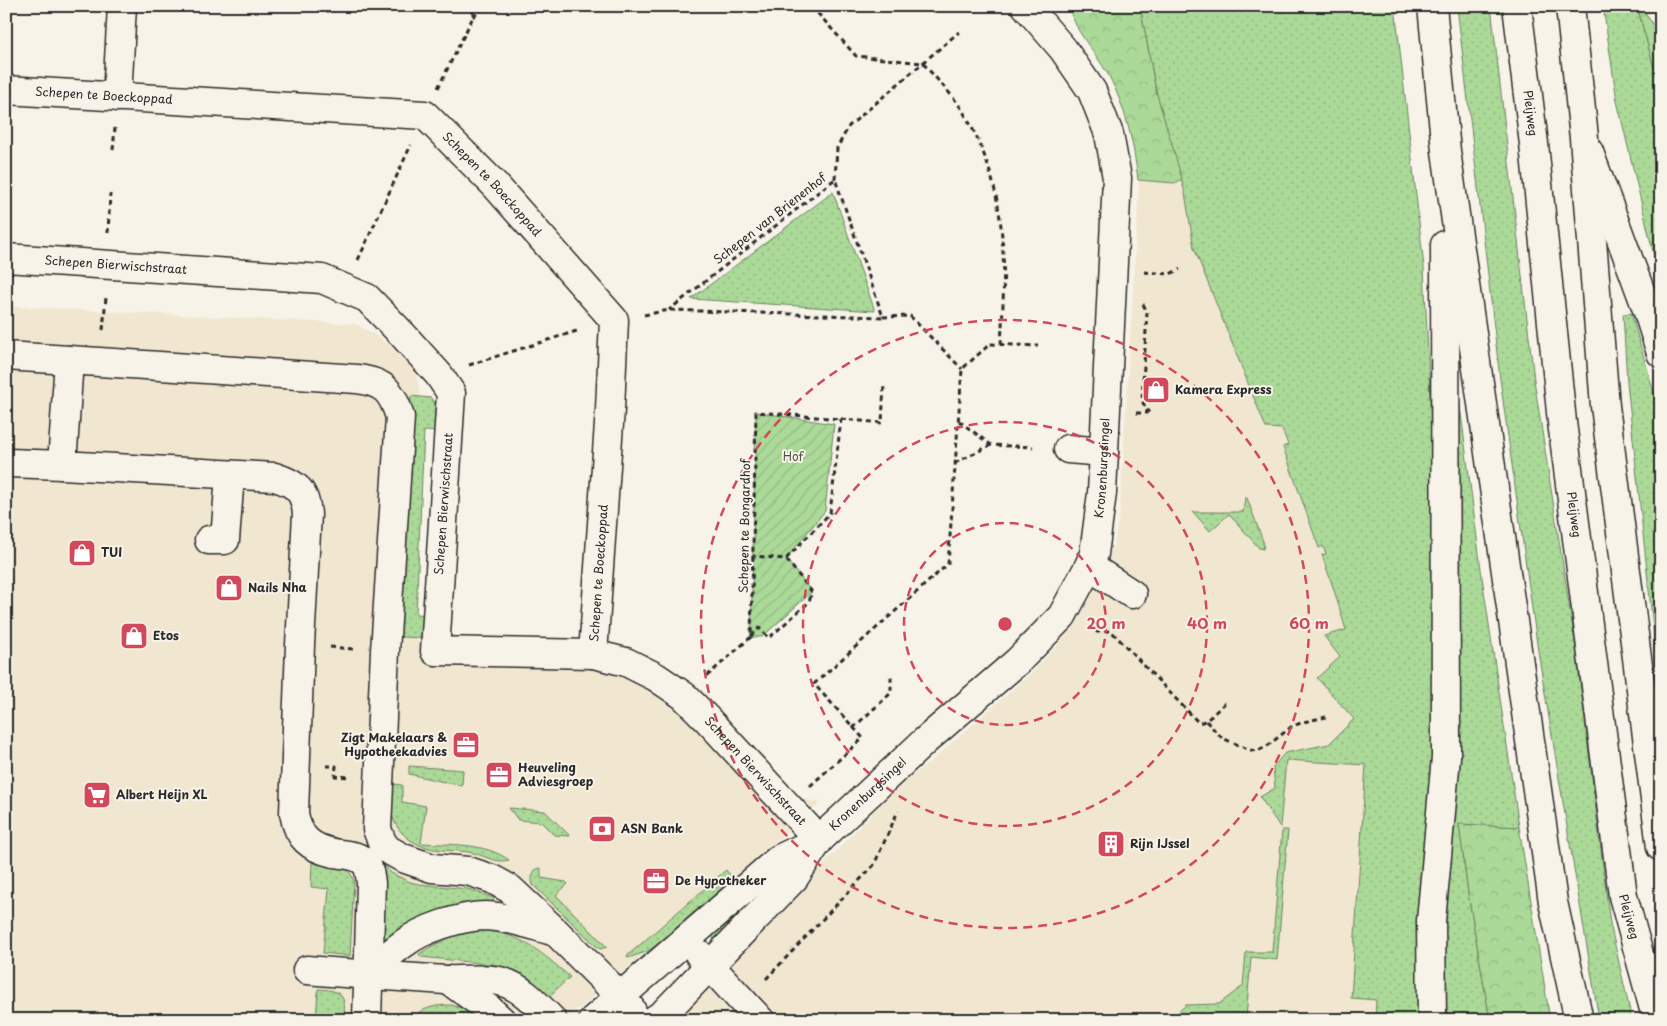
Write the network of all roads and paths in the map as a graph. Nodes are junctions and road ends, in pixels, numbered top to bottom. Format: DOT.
graph roads {
  1 [pos="122,6"];
  2 [pos="473,6"];
  3 [pos="485,6"];
  4 [pos="1026,6"];
  5 [pos="1432,6"];
  6 [pos="1517,6"];
  7 [pos="1570,6"];
  8 [pos="813,7"];
  9 [pos="472,17"];
  10 [pos="959,32"];
  11 [pos="923,63"];
  12 [pos="6,90"];
  13 [pos="117,97"];
  14 [pos="425,115"];
  15 [pos="1584,138"];
  16 [pos="1446,151"];
  17 [pos="835,179"];
  18 [pos="6,258"];
  19 [pos="1180,269"];
  20 [pos="1141,280"];
  21 [pos="345,288"];
  22 [pos="1140,298"];
  23 [pos="883,317"];
  24 [pos="614,320"];
  25 [pos="1001,344"];
  26 [pos="1038,346"];
  27 [pos="1661,353"];
  28 [pos="6,356"];
  29 [pos="69,360"];
  30 [pos="962,369"];
  31 [pos="439,375"];
  32 [pos="884,384"];
  33 [pos="1148,412"];
  34 [pos="841,419"];
  35 [pos="958,421"];
  36 [pos="991,445"];
  37 [pos="1033,447"];
  38 [pos="1068,449"];
  39 [pos="1104,452"];
  40 [pos="8,463"];
  41 [pos="955,463"];
  42 [pos="62,465"];
  43 [pos="230,475"];
  44 [pos="217,540"];
  45 [pos="753,556"];
  46 [pos="786,559"];
  47 [pos="1089,566"];
  48 [pos="1132,594"];
  49 [pos="1070,600"];
  50 [pos="751,637"];
  51 [pos="300,645"];
  52 [pos="385,651"];
  53 [pos="594,654"];
  54 [pos="891,676"];
  55 [pos="684,696"];
  56 [pos="1226,702"];
  57 [pos="1326,717"];
  58 [pos="1206,721"];
  59 [pos="853,728"];
  60 [pos="295,764"];
  61 [pos="380,778"];
  62 [pos="787,807"];
  63 [pos="819,840"];
  64 [pos="1661,847"];
  65 [pos="857,883"];
  66 [pos="556,932"];
  67 [pos="686,940"];
  68 [pos="711,966"];
  69 [pos="307,970"];
  70 [pos="368,974"];
  71 [pos="448,980"];
  72 [pos="620,996"];
  73 [pos="752,1010"];
  74 [pos="366,1020"];
  75 [pos="501,1020"];
  76 [pos="552,1020"];
  77 [pos="594,1020"];
  78 [pos="635,1020"];
  79 [pos="654,1020"];
  80 [pos="1432,1020"];
  81 [pos="1579,1020"];
  82 [pos="1657,1020"];
  1 -- 13 [label="main road"];
  2 -- 9 [label="path"];
  3 -- 9 [label="path"];
  4 -- 39 [label="main road, Kronenburgsingel"];
  5 -- 16 [label="main road"];
  6 -- 82 [label="main road, Pleijweg"];
  7 -- 15 [label="main road"];
  8 -- 11 [label="path"];
  9 -- 14 [label="path"];
  10 -- 11 [label="path"];
  11 -- 17 [label="path"];
  11 -- 25 [label="path"];
  12 -- 13 [label="main road, Schepen te Boeckoppad"];
  13 -- 14 [label="main road, Schepen te Boeckoppad"];
  14 -- 21 [label="path"];
  14 -- 24 [label="main road, Schepen te Boeckoppad"];
  15 -- 27 [label="main road"];
  15 -- 64 [label="main road"];
  16 -- 80 [label="main road"];
  16 -- 81 [label="main road"];
  17 -- 23 [label="path, Schepen van Brienenhof"];
  17 -- 23 [label="path, Schepen van Brienenhof"];
  18 -- 21 [label="main road, Schepen Bierwischstraat"];
  19 -- 20 [label="path"];
  21 -- 31 [label="main road, Schepen Bierwischstraat"];
  22 -- 33 [label="path"];
  23 -- 30 [label="path"];
  24 -- 31 [label="path"];
  24 -- 53 [label="main road, Schepen te Boeckoppad"];
  25 -- 26 [label="path"];
  25 -- 30 [label="path"];
  28 -- 29 [label="main road"];
  29 -- 42 [label="main road"];
  29 -- 52 [label="main road"];
  30 -- 35 [label="path"];
  31 -- 53 [label="main road, Schepen Bierwischstraat"];
  32 -- 34 [label="path, Schepen te Bongardhof"];
  34 -- 45 [label="path, Schepen te Bongardhof"];
  34 -- 46 [label="path"];
  35 -- 36 [label="path"];
  35 -- 41 [label="path"];
  36 -- 37 [label="path"];
  36 -- 41 [label="path"];
  38 -- 39 [label="main road"];
  39 -- 47 [label="main road, Kronenburgsingel"];
  40 -- 42 [label="main road"];
  41 -- 59 [label="path"];
  42 -- 43 [label="main road"];
  43 -- 44 [label="main road"];
  43 -- 51 [label="main road"];
  45 -- 46 [label="path, Schepen te Bongardhof"];
  45 -- 50 [label="path, Schepen te Bongardhof"];
  46 -- 50 [label="path"];
  47 -- 48 [label="main road"];
  47 -- 49 [label="main road, Kronenburgsingel"];
  49 -- 58 [label="path"];
  49 -- 63 [label="main road, Kronenburgsingel"];
  50 -- 55 [label="path"];
  51 -- 52 [label="path"];
  51 -- 60 [label="main road"];
  52 -- 61 [label="main road"];
  53 -- 55 [label="main road, Schepen Bierwischstraat"];
  54 -- 59 [label="path"];
  55 -- 62 [label="main road, Schepen Bierwischstraat"];
  56 -- 58 [label="path"];
  57 -- 58 [label="path"];
  59 -- 62 [label="path"];
  60 -- 61 [label="path"];
  60 -- 70 [label="main road"];
  61 -- 66 [label="main road"];
  62 -- 63 [label="main road, Schepen Bierwischstraat"];
  63 -- 67 [label="main road, Kronenburgsingel"];
  63 -- 68 [label="main road, Kronenburgsingel"];
  65 -- 73 [label="path"];
  66 -- 70 [label="main road"];
  66 -- 72 [label="main road"];
  67 -- 68 [label="main road"];
  67 -- 72 [label="main road, Kronenburgsingel"];
  68 -- 73 [label="main road"];
  68 -- 79 [label="main road, Kronenburgsingel"];
  69 -- 70 [label="main road"];
  70 -- 71 [label="main road"];
  70 -- 74 [label="main road"];
  71 -- 75 [label="main road"];
  71 -- 76 [label="main road"];
  72 -- 77 [label="main road, Kronenburgsingel"];
  72 -- 78 [label="main road"];
}
